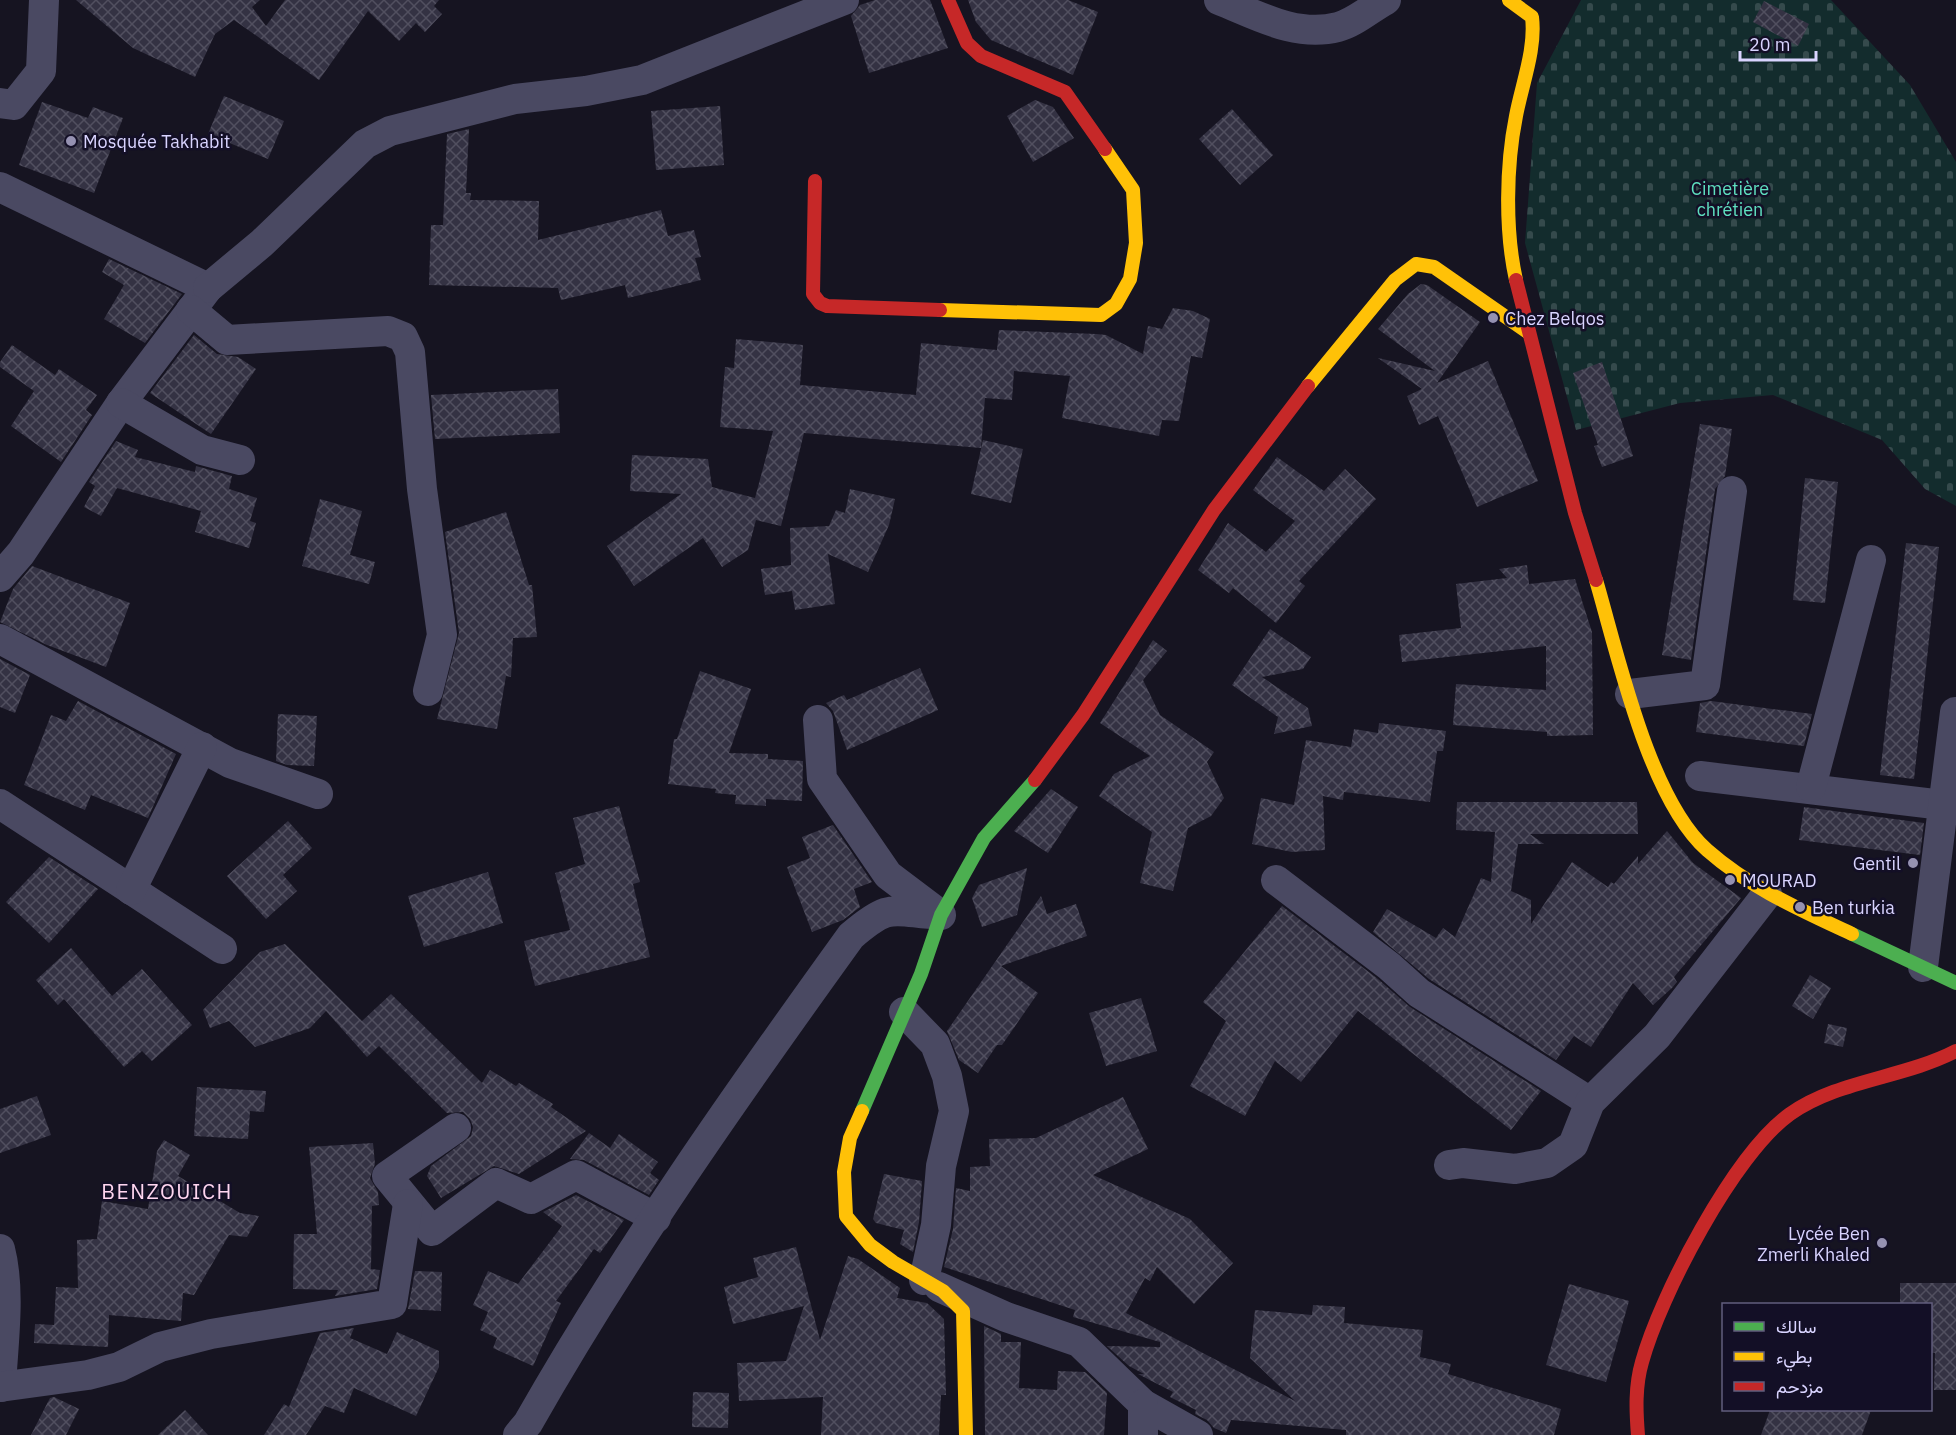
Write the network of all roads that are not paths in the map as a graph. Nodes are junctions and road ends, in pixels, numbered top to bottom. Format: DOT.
graph roads {
  1 [pos="44,0"];
  2 [pos="844,0"];
  3 [pos="948,0"];
  4 [pos="1219,0"];
  5 [pos="1386,0"];
  6 [pos="1509,0"];
  7 [pos="0,103"];
  8 [pos="815,182"];
  9 [pos="0,187"];
  10 [pos="199,299"];
  11 [pos="1529,333"];
  12 [pos="122,403"];
  13 [pos="240,460"];
  14 [pos="1732,491"];
  15 [pos="1871,560"];
  16 [pos="0,577"];
  17 [pos="0,639"];
  18 [pos="428,691"];
  19 [pos="1630,694"];
  20 [pos="1955,712"];
  21 [pos="818,720"];
  22 [pos="202,747"];
  23 [pos="1700,776"];
  24 [pos="1811,787"];
  25 [pos="318,794"];
  26 [pos="0,804"];
  27 [pos="1943,805"];
  28 [pos="1276,880"];
  29 [pos="131,890"];
  30 [pos="1767,894"];
  31 [pos="941,915"];
  32 [pos="222,949"];
  33 [pos="1923,967"];
  34 [pos="1956,983"];
  35 [pos="904,1012"];
  36 [pos="1956,1051"];
  37 [pos="1590,1102"];
  38 [pos="456,1128"];
  39 [pos="1449,1165"];
  40 [pos="408,1204"];
  41 [pos="656,1218"];
  42 [pos="0,1249"];
  43 [pos="928,1282"];
  44 [pos="1,1387"];
  45 [pos="1143,1404"];
  46 [pos="518,1435"];
  47 [pos="966,1435"];
  48 [pos="1143,1435"];
  49 [pos="1198,1435"];
  50 [pos="1638,1435"];
  1 -- 7 [label="street"];
  2 -- 10 [label="street"];
  3 -- 8 [label="street"];
  4 -- 5 [label="street"];
  6 -- 11 [label="street"];
  9 -- 10 [label="street"];
  10 -- 12 [label="street"];
  10 -- 18 [label="street"];
  11 -- 19 [label="street"];
  11 -- 31 [label="street"];
  12 -- 13 [label="street"];
  12 -- 16 [label="street"];
  14 -- 19 [label="street"];
  15 -- 24 [label="street"];
  17 -- 22 [label="street"];
  19 -- 30 [label="street"];
  20 -- 27 [label="street"];
  21 -- 31 [label="street"];
  22 -- 25 [label="street"];
  22 -- 29 [label="street"];
  23 -- 24 [label="street"];
  24 -- 27 [label="street"];
  26 -- 29 [label="street"];
  27 -- 33 [label="street"];
  28 -- 37 [label="street"];
  29 -- 32 [label="street"];
  30 -- 33 [label="street"];
  30 -- 37 [label="street"];
  31 -- 35 [label="street"];
  31 -- 41 [label="street"];
  33 -- 34 [label="street"];
  35 -- 43 [label="street"];
  35 -- 43 [label="street"];
  36 -- 50 [label="street"];
  37 -- 39 [label="street"];
  38 -- 40 [label="street"];
  40 -- 41 [label="street"];
  40 -- 44 [label="street"];
  41 -- 46 [label="street"];
  42 -- 44 [label="street"];
  43 -- 45 [label="street"];
  43 -- 47 [label="street"];
  45 -- 48 [label="street"];
  45 -- 49 [label="street"];
}
